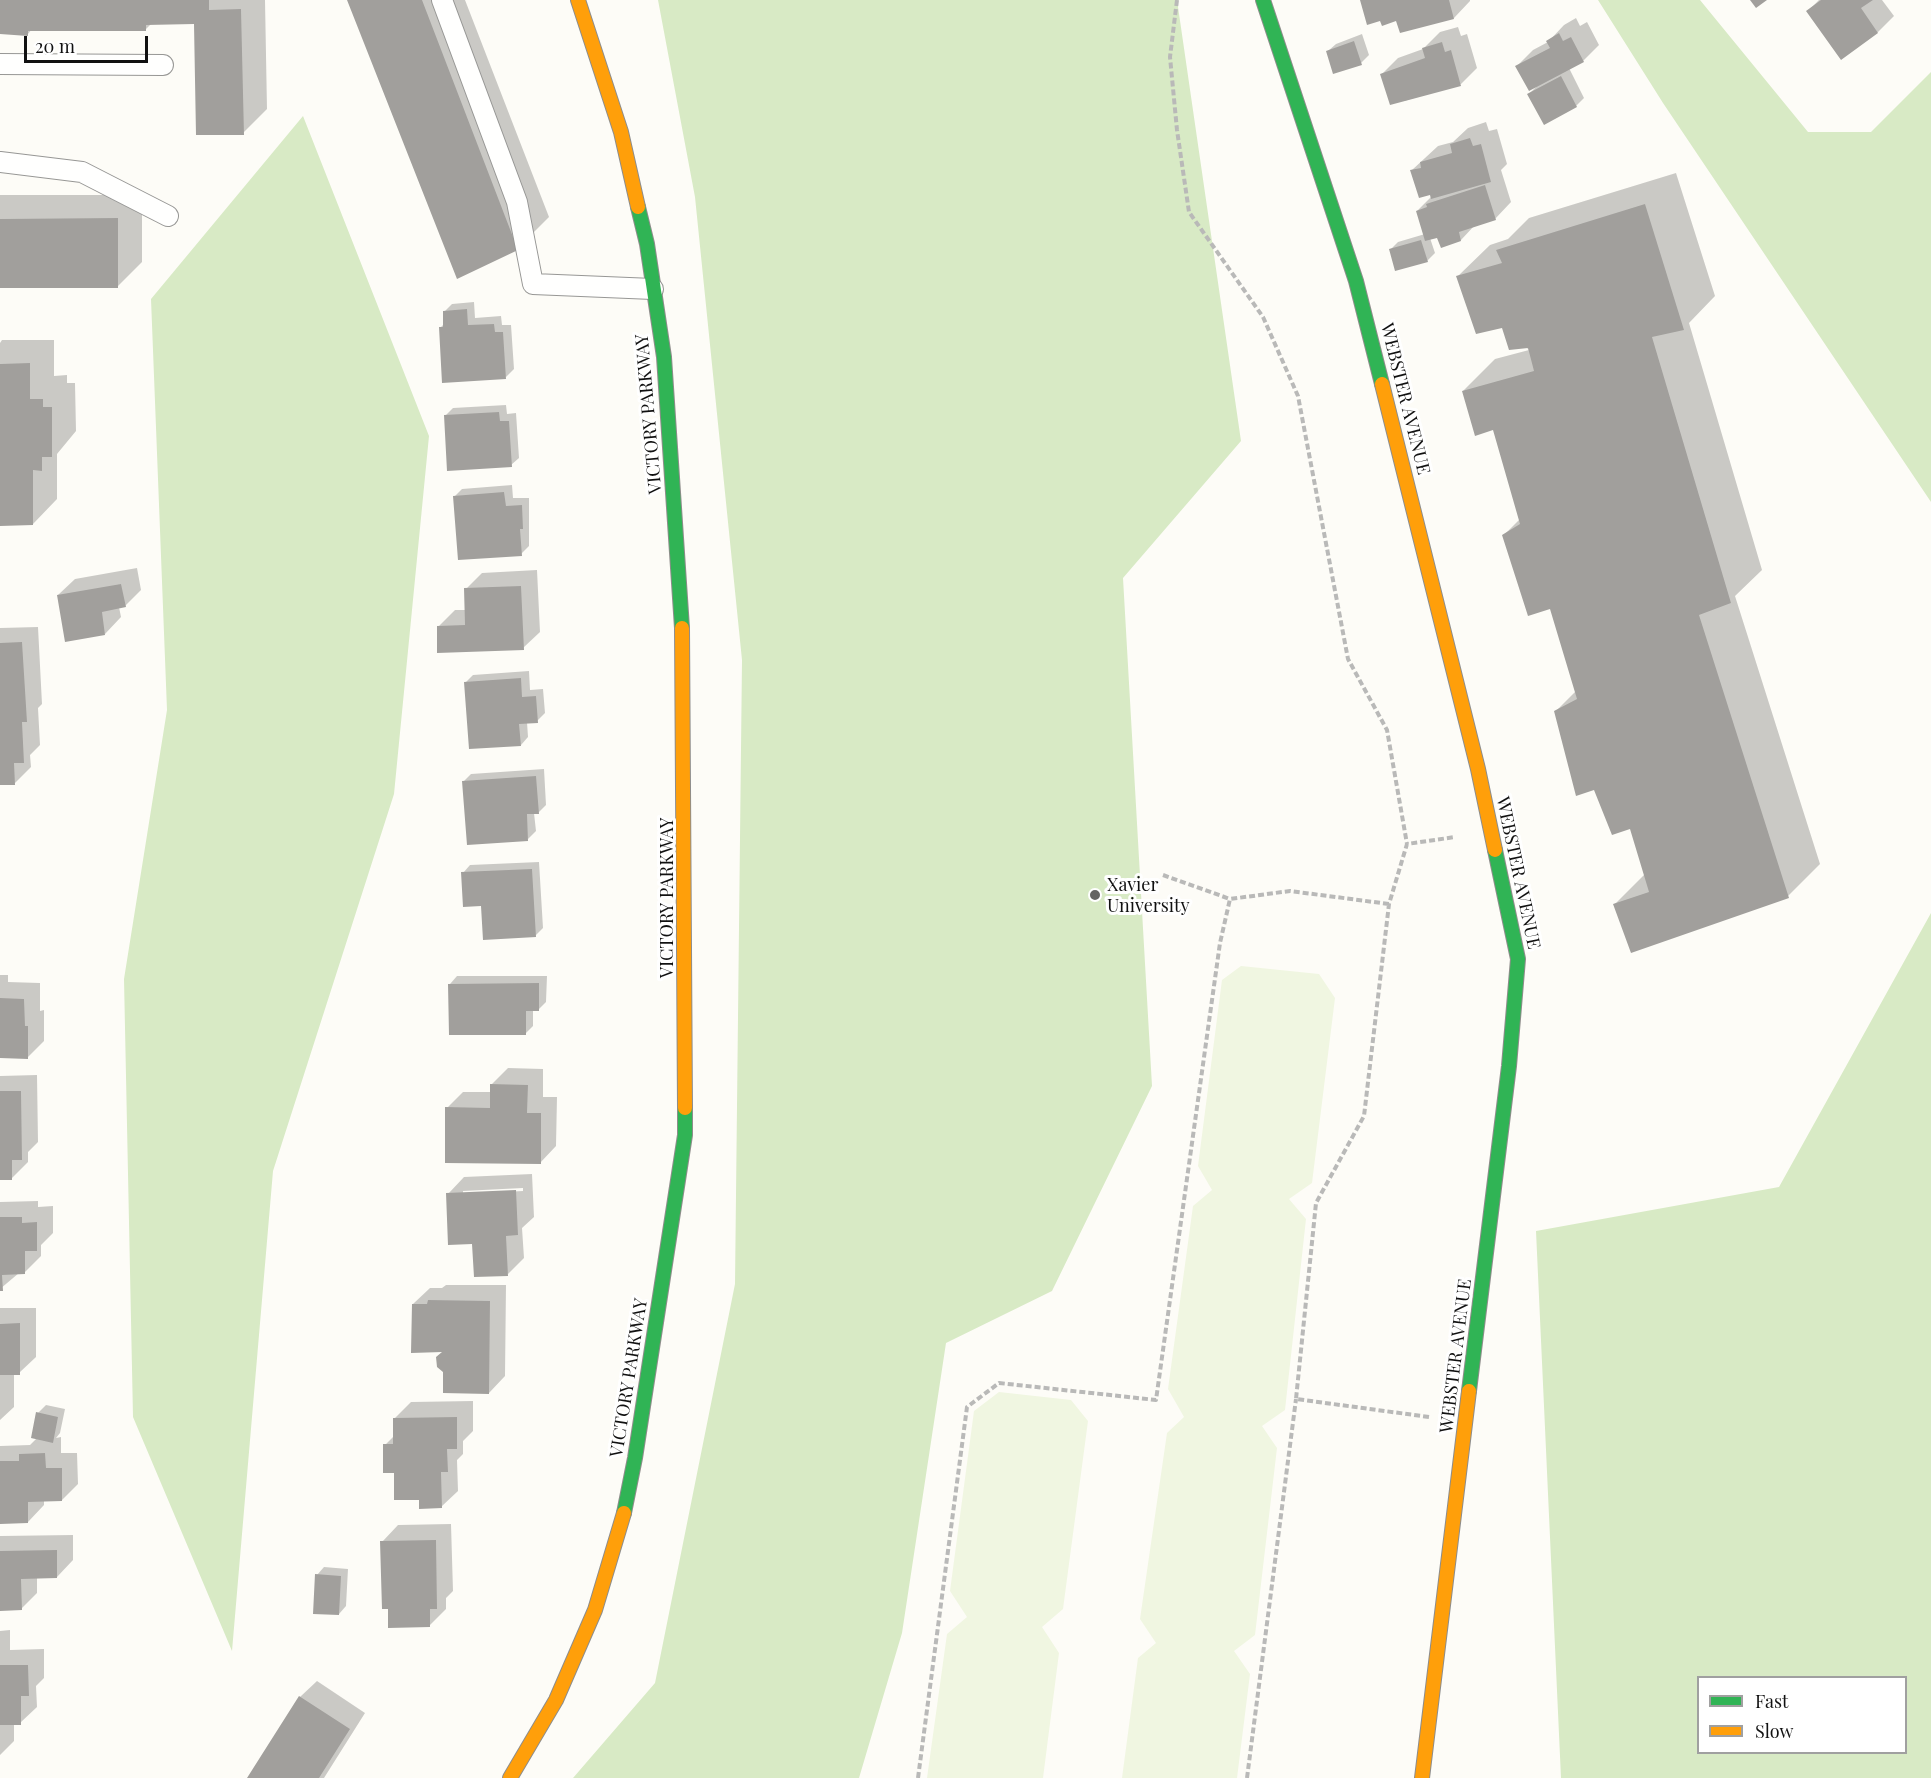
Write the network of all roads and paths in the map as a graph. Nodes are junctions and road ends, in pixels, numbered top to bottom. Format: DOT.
graph roads {
  1 [pos="442,0"];
  2 [pos="578,0"];
  3 [pos="1177,0"];
  4 [pos="1263,0"];
  5 [pos="0,64"];
  6 [pos="163,65"];
  7 [pos="0,162"];
  8 [pos="168,216"];
  9 [pos="654,289"];
  10 [pos="1491,831"];
  11 [pos="1407,844"];
  12 [pos="1163,875"];
  13 [pos="1230,899"];
  14 [pos="1389,904"];
  15 [pos="1296,1399"];
  16 [pos="1466,1422"];
  17 [pos="510,1778"];
  18 [pos="918,1778"];
  19 [pos="1247,1778"];
  20 [pos="1422,1778"];
  1 -- 9 [label="lane"];
  2 -- 9 [label="street, VICTORY PARKWAY"];
  3 -- 11 [label="path"];
  4 -- 10 [label="street, WEBSTER AVENUE"];
  5 -- 6 [label="lane"];
  7 -- 8 [label="lane"];
  9 -- 17 [label="street, VICTORY PARKWAY"];
  10 -- 11 [label="path"];
  10 -- 16 [label="street, WEBSTER AVENUE"];
  11 -- 14 [label="path"];
  12 -- 13 [label="path"];
  13 -- 14 [label="path"];
  13 -- 18 [label="path"];
  14 -- 15 [label="path"];
  15 -- 16 [label="path"];
  15 -- 19 [label="path"];
  16 -- 20 [label="street, WEBSTER AVENUE"];
}
